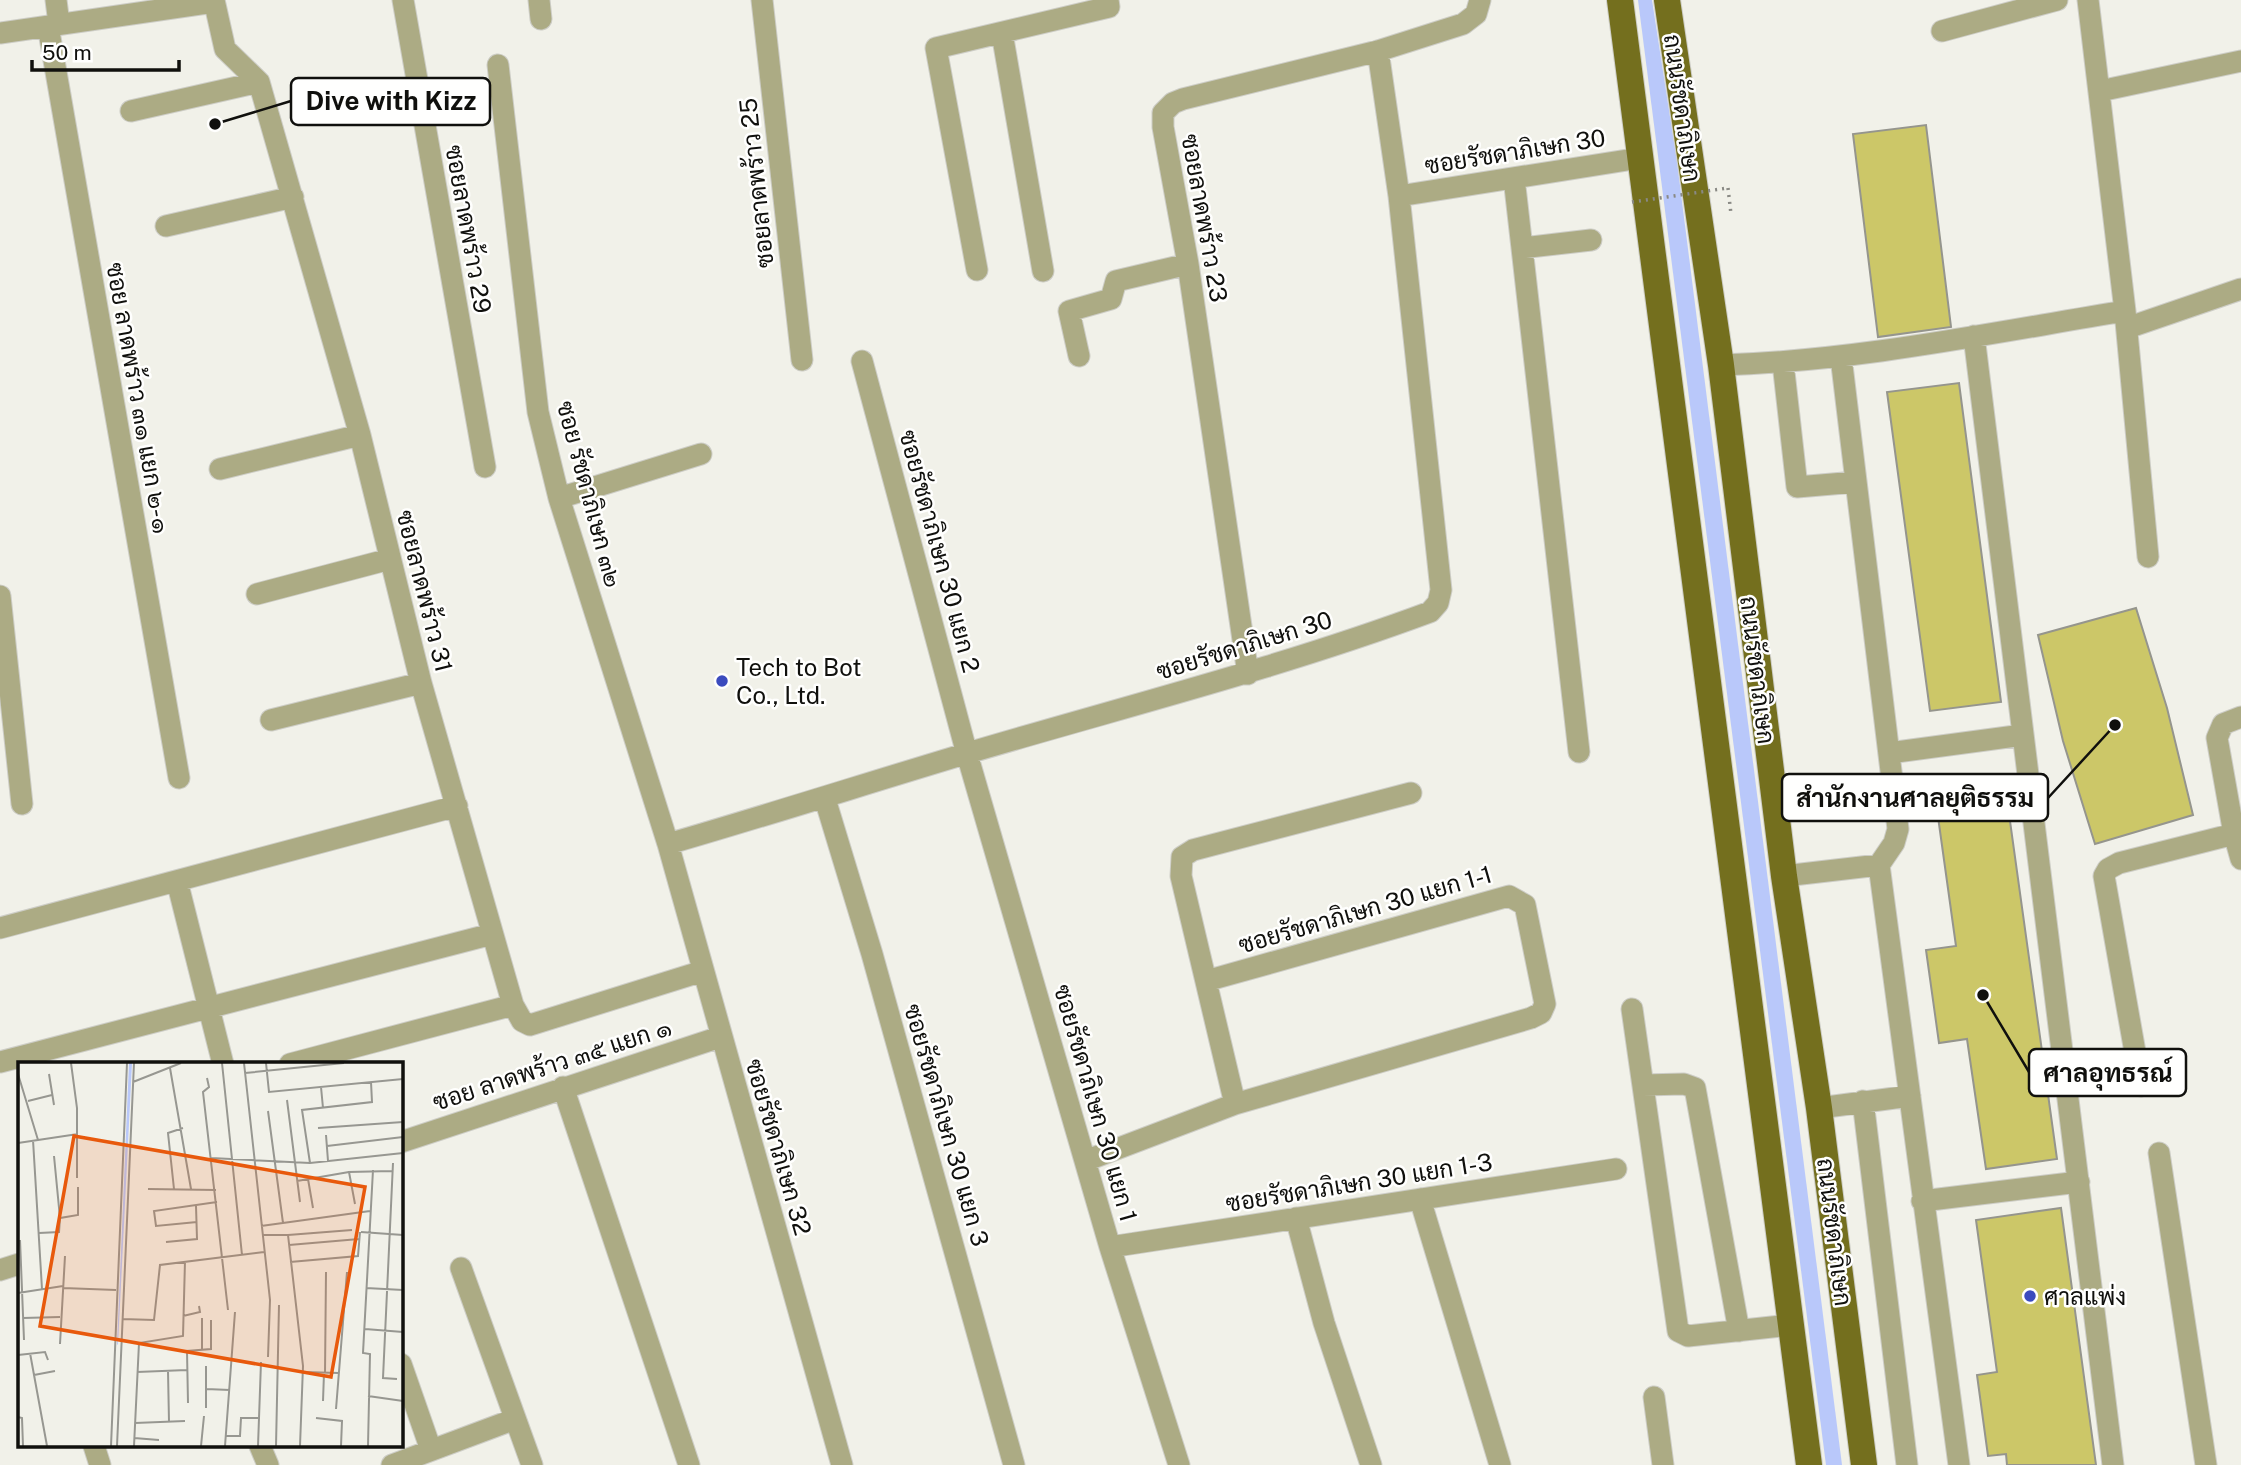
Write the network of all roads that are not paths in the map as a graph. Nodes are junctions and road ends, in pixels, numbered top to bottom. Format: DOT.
graph roads {
  1 [pos="56,0"];
  2 [pos="402,0"];
  3 [pos="762,0"];
  4 [pos="1108,0"];
  5 [pos="1480,0"];
  6 [pos="1620,0"];
  7 [pos="1667,0"];
  8 [pos="2057,0"];
  9 [pos="2088,0"];
  10 [pos="214,1"];
  11 [pos="54,25"];
  12 [pos="1942,31"];
  13 [pos="0,33"];
  14 [pos="1002,33"];
  15 [pos="1378,51"];
  16 [pos="2241,61"];
  17 [pos="498,65"];
  18 [pos="259,82"];
  19 [pos="2100,91"];
  20 [pos="131,111"];
  21 [pos="1640,158"];
  22 [pos="1514,178"];
  23 [pos="1399,196"];
  24 [pos="293,197"];
  25 [pos="166,226"];
  26 [pos="1591,240"];
  27 [pos="1522,248"];
  28 [pos="1188,264"];
  29 [pos="976,270"];
  30 [pos="1042,271"];
  31 [pos="2241,289"];
  32 [pos="2126,320"];
  33 [pos="1974,336"];
  34 [pos="1079,356"];
  35 [pos="1841,357"];
  36 [pos="802,360"];
  37 [pos="862,362"];
  38 [pos="1783,363"];
  39 [pos="1721,365"];
  40 [pos="360,435"];
  41 [pos="701,454"];
  42 [pos="485,467"];
  43 [pos="220,469"];
  44 [pos="1856,482"];
  45 [pos="559,498"];
  46 [pos="2148,557"];
  47 [pos="390,559"];
  48 [pos="257,594"];
  49 [pos="0,596"];
  50 [pos="1248,674"];
  51 [pos="421,683"];
  52 [pos="2241,717"];
  53 [pos="271,720"];
  54 [pos="2023,735"];
  55 [pos="1579,752"];
  56 [pos="1889,753"];
  57 [pos="967,754"];
  58 [pos="179,779"];
  59 [pos="1411,793"];
  60 [pos="825,799"];
  61 [pos="22,804"];
  62 [pos="457,806"];
  63 [pos="2234,834"];
  64 [pos="668,844"];
  65 [pos="2241,859"];
  66 [pos="1879,864"];
  67 [pos="1784,876"];
  68 [pos="177,881"];
  69 [pos="0,928"];
  70 [pos="492,934"];
  71 [pos="703,971"];
  72 [pos="1206,981"];
  73 [pos="513,1005"];
  74 [pos="210,1007"];
  75 [pos="1632,1009"];
  76 [pos="720,1037"];
  77 [pos="0,1062"];
  78 [pos="223,1062"];
  79 [pos="298,1062"];
  80 [pos="1643,1085"];
  81 [pos="2141,1086"];
  82 [pos="563,1087"];
  83 [pos="1910,1096"];
  84 [pos="1863,1101"];
  85 [pos="1235,1104"];
  86 [pos="1819,1108"];
  87 [pos="402,1142"];
  88 [pos="2159,1153"];
  89 [pos="1085,1161"];
  90 [pos="1616,1169"];
  91 [pos="2078,1182"];
  92 [pos="1420,1199"];
  93 [pos="1922,1201"];
  94 [pos="1296,1218"];
  95 [pos="1110,1247"];
  96 [pos="18,1264"];
  97 [pos="461,1268"];
  98 [pos="0,1270"];
  99 [pos="1791,1325"];
  100 [pos="1739,1331"];
  101 [pos="402,1367"];
  102 [pos="1654,1397"];
  103 [pos="515,1419"];
  104 [pos="95,1448"];
  105 [pos="261,1448"];
  106 [pos="431,1450"];
  107 [pos="100,1465"];
  108 [pos="268,1465"];
  109 [pos="392,1465"];
  110 [pos="532,1465"];
  111 [pos="689,1465"];
  112 [pos="842,1465"];
  113 [pos="1014,1465"];
  114 [pos="1179,1465"];
  115 [pos="1371,1465"];
  116 [pos="1500,1465"];
  117 [pos="1662,1465"];
  118 [pos="1809,1465"];
  119 [pos="1864,1465"];
  120 [pos="1907,1465"];
  121 [pos="1959,1465"];
  122 [pos="2113,1465"];
  123 [pos="2206,1465"];
  1 -- 11 [label="street, ซอย ลาดพร้าว ๓๑ แยก ๒-๑"];
  2 -- 42 [label="street, ซอยลาดพร้าว 29"];
  3 -- 36 [label="street, ซอยลาดพร้าว 25"];
  4 -- 14 [label="street"];
  5 -- 15 [label="street, ซอยลาดพร้าว 23"];
  6 -- 21 [label="main road, ถนนรัชดาภิเษก"];
  7 -- 39 [label="main road, ถนนรัชดาภิเษก"];
  8 -- 12 [label="street"];
  9 -- 19 [label="street"];
  10 -- 11 [label="street"];
  10 -- 18 [label="street, ซอยลาดพร้าว 31"];
  11 -- 13 [label="street"];
  11 -- 58 [label="street, ซอย ลาดพร้าว ๓๑ แยก ๒-๑"];
  14 -- 29 [label="street"];
  14 -- 30 [label="street"];
  15 -- 23 [label="street, ซอยรัชดาภิเษก 30"];
  15 -- 28 [label="street, ซอยลาดพร้าว 23"];
  16 -- 19 [label="street"];
  17 -- 45 [label="street, ซอย รัชดาภิเษก ๓๒"];
  18 -- 20 [label="street"];
  18 -- 24 [label="street, ซอยลาดพร้าว 31"];
  19 -- 32 [label="street"];
  21 -- 22 [label="street, ซอยรัชดาภิเษก 30"];
  21 -- 99 [label="main road, ถนนรัชดาภิเษก"];
  22 -- 23 [label="street, ซอยรัชดาภิเษก 30"];
  22 -- 27 [label="street"];
  23 -- 50 [label="street, ซอยรัชดาภิเษก 30"];
  24 -- 25 [label="street"];
  24 -- 40 [label="street, ซอยลาดพร้าว 31"];
  26 -- 27 [label="street"];
  27 -- 55 [label="street"];
  28 -- 34 [label="street"];
  28 -- 50 [label="street, ซอยลาดพร้าว 23"];
  31 -- 32 [label="street"];
  32 -- 33 [label="street"];
  32 -- 46 [label="street"];
  33 -- 35 [label="street"];
  33 -- 54 [label="street"];
  35 -- 38 [label="street"];
  35 -- 44 [label="street"];
  37 -- 57 [label="street, ซอยรัชดาภิเษก 30 แยก 2"];
  38 -- 39 [label="street"];
  38 -- 44 [label="street"];
  39 -- 67 [label="main road, ถนนรัชดาภิเษก"];
  40 -- 43 [label="street"];
  40 -- 47 [label="street, ซอยลาดพร้าว 31"];
  41 -- 45 [label="street"];
  44 -- 56 [label="street"];
  45 -- 64 [label="street, ซอย รัชดาภิเษก ๓๒"];
  47 -- 48 [label="street"];
  47 -- 51 [label="street, ซอยลาดพร้าว 31"];
  49 -- 61 [label="street"];
  50 -- 57 [label="street, ซอยรัชดาภิเษก 30"];
  51 -- 53 [label="street"];
  51 -- 62 [label="street, ซอยลาดพร้าว 31"];
  52 -- 63 [label="street"];
  54 -- 56 [label="street"];
  54 -- 91 [label="street"];
  56 -- 66 [label="street"];
  57 -- 60 [label="street, ซอยรัชดาภิเษก 30"];
  57 -- 89 [label="street, ซอยรัชดาภิเษก 30 แยก 1"];
  59 -- 72 [label="street"];
  60 -- 64 [label="street, ซอยรัชดาภิเษก 30"];
  60 -- 113 [label="street, ซอยรัชดาภิเษก 30 แยก 3"];
  62 -- 68 [label="street"];
  62 -- 70 [label="street, ซอยลาดพร้าว 31"];
  63 -- 65 [label="street"];
  63 -- 81 [label="street"];
  64 -- 71 [label="street, ซอยรัชดาภิเษก 32"];
  66 -- 67 [label="street"];
  66 -- 83 [label="street"];
  67 -- 86 [label="main road, ถนนรัชดาภิเษก"];
  68 -- 69 [label="street"];
  68 -- 74 [label="street"];
  70 -- 73 [label="street, ซอยลาดพร้าว 31"];
  70 -- 74 [label="street"];
  71 -- 73 [label="street"];
  71 -- 76 [label="street, ซอยรัชดาภิเษก 32"];
  72 -- 85 [label="street"];
  72 -- 85 [label="street, ซอยรัชดาภิเษก 30 แยก 1-1"];
  73 -- 79 [label="street"];
  74 -- 77 [label="street"];
  74 -- 78 [label="street"];
  75 -- 80 [label="street"];
  76 -- 82 [label="street, ซอย ลาดพร้าว ๓๕ แยก ๑"];
  76 -- 112 [label="street, ซอยรัชดาภิเษก 32"];
  80 -- 100 [label="street"];
  80 -- 100 [label="street"];
  82 -- 87 [label="street, ซอย ลาดพร้าว ๓๕ แยก ๑"];
  82 -- 111 [label="street"];
  83 -- 84 [label="street"];
  83 -- 93 [label="street"];
  84 -- 86 [label="street"];
  84 -- 120 [label="street"];
  85 -- 89 [label="street, ซอยรัชดาภิเษก 30 แยก 1-1"];
  86 -- 119 [label="main road, ถนนรัชดาภิเษก"];
  88 -- 123 [label="street"];
  89 -- 95 [label="street, ซอยรัชดาภิเษก 30 แยก 1"];
  90 -- 92 [label="street, ซอยรัชดาภิเษก 30 แยก 1-3"];
  91 -- 93 [label="street"];
  91 -- 122 [label="street"];
  92 -- 94 [label="street, ซอยรัชดาภิเษก 30 แยก 1-3"];
  92 -- 116 [label="street"];
  93 -- 121 [label="street"];
  94 -- 95 [label="street, ซอยรัชดาภิเษก 30 แยก 1-3"];
  94 -- 115 [label="street"];
  95 -- 114 [label="street, ซอยรัชดาภิเษก 30 แยก 1"];
  96 -- 98 [label="street"];
  97 -- 103 [label="street"];
  99 -- 100 [label="street"];
  99 -- 118 [label="main road, ถนนรัชดาภิเษก"];
  101 -- 106 [label="street"];
  102 -- 117 [label="street"];
  103 -- 106 [label="street"];
  103 -- 110 [label="street"];
  104 -- 107 [label="street"];
  105 -- 108 [label="street"];
  106 -- 109 [label="street"];
}
